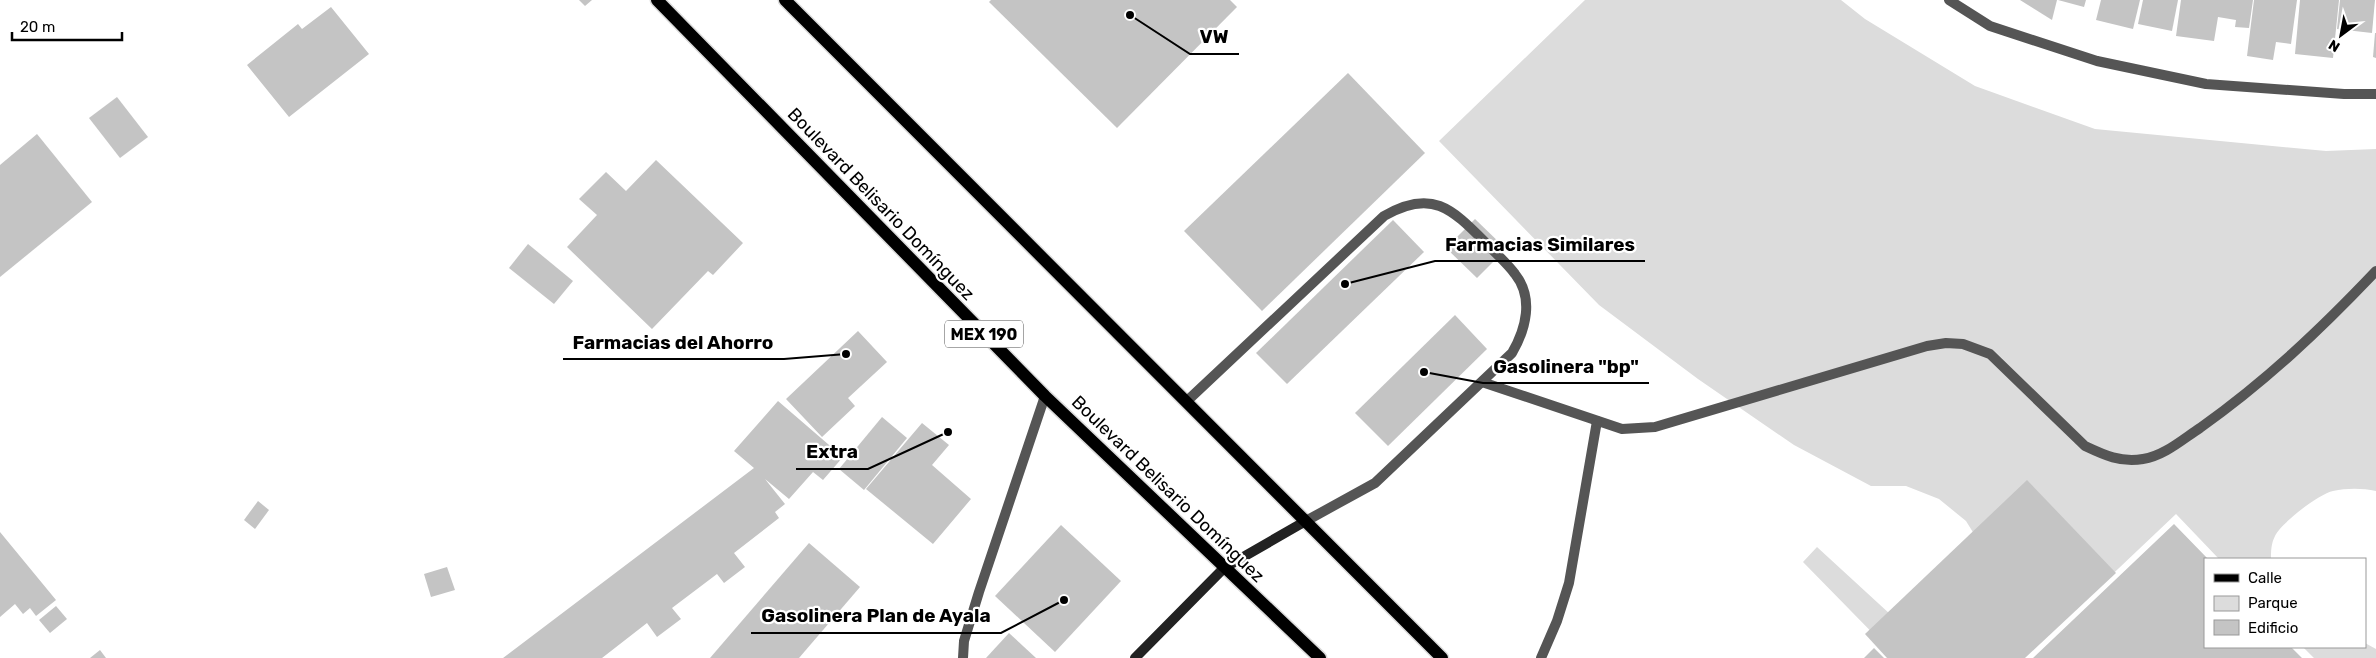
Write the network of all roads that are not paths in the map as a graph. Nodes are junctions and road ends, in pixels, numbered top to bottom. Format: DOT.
graph roads {
  1 [pos="657,0"];
  2 [pos="786,0"];
  3 [pos="1949,0"];
  4 [pos="2376,94"];
  5 [pos="2376,271"];
  6 [pos="1482,382"];
  7 [pos="1045,396"];
  8 [pos="1187,401"];
  9 [pos="1596,421"];
  10 [pos="1304,522"];
  11 [pos="1224,568"];
  12 [pos="963,658"];
  13 [pos="1135,658"];
  14 [pos="1320,658"];
  15 [pos="1442,658"];
  16 [pos="1541,658"];
  1 -- 7 [label="main road, Boulevard Belisario Domínguez / MEX 190"];
  2 -- 8 [label="main road"];
  3 -- 4 [label="street"];
  5 -- 9 [label="street"];
  6 -- 8 [label="street"];
  6 -- 9 [label="street"];
  6 -- 10 [label="street"];
  7 -- 11 [label="main road, Boulevard Belisario Domínguez / MEX 190"];
  7 -- 12 [label="street"];
  8 -- 10 [label="main road"];
  9 -- 16 [label="street"];
  10 -- 11 [label="main road"];
  10 -- 15 [label="main road"];
  11 -- 13 [label="main road"];
  11 -- 14 [label="main road, Boulevard Belisario Domínguez / MEX 190"];
}
